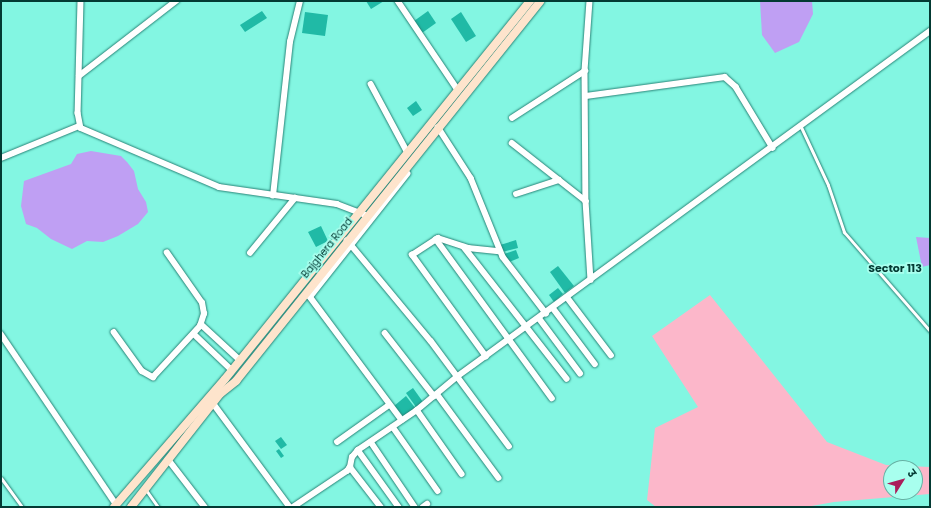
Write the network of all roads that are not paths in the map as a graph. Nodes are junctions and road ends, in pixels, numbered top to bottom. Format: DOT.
graph roads {
  1 [pos="81,1"];
  2 [pos="176,1"];
  3 [pos="300,1"];
  4 [pos="398,1"];
  5 [pos="530,1"];
  6 [pos="540,1"];
  7 [pos="590,1"];
  8 [pos="930,32"];
  9 [pos="585,71"];
  10 [pos="79,76"];
  11 [pos="371,84"];
  12 [pos="458,90"];
  13 [pos="586,96"];
  14 [pos="512,118"];
  15 [pos="79,126"];
  16 [pos="801,127"];
  17 [pos="439,129"];
  18 [pos="512,143"];
  19 [pos="774,148"];
  20 [pos="407,151"];
  21 [pos="1,158"];
  22 [pos="560,180"];
  23 [pos="516,194"];
  24 [pos="273,196"];
  25 [pos="295,198"];
  26 [pos="586,201"];
  27 [pos="362,214"];
  28 [pos="436,238"];
  29 [pos="349,242"];
  30 [pos="464,246"];
  31 [pos="499,251"];
  32 [pos="167,253"];
  33 [pos="250,253"];
  34 [pos="591,280"];
  35 [pos="308,294"];
  36 [pos="568,297"];
  37 [pos="553,308"];
  38 [pos="546,313"];
  39 [pos="539,318"];
  40 [pos="201,324"];
  41 [pos="526,328"];
  42 [pos="930,331"];
  43 [pos="114,332"];
  44 [pos="385,333"];
  45 [pos="1,334"];
  46 [pos="194,334"];
  47 [pos="511,340"];
  48 [pos="611,355"];
  49 [pos="486,356"];
  50 [pos="240,360"];
  51 [pos="595,364"];
  52 [pos="232,370"];
  53 [pos="580,373"];
  54 [pos="458,376"];
  55 [pos="567,380"];
  56 [pos="435,395"];
  57 [pos="552,398"];
  58 [pos="213,403"];
  59 [pos="389,405"];
  60 [pos="417,410"];
  61 [pos="402,420"];
  62 [pos="393,427"];
  63 [pos="337,442"];
  64 [pos="371,442"];
  65 [pos="509,446"];
  66 [pos="358,450"];
  67 [pos="168,459"];
  68 [pos="350,467"];
  69 [pos="462,474"];
  70 [pos="1,478"];
  71 [pos="499,478"];
  72 [pos="138,479"];
  73 [pos="145,488"];
  74 [pos="438,491"];
  75 [pos="115,505"];
  76 [pos="22,507"];
  77 [pos="130,507"];
  78 [pos="158,507"];
  79 [pos="205,507"];
  80 [pos="290,507"];
  81 [pos="293,507"];
  82 [pos="381,507"];
  83 [pos="399,507"];
  84 [pos="415,507"];
  1 -- 10 [label="street"];
  2 -- 10 [label="street"];
  3 -- 24 [label="street"];
  4 -- 12 [label="street"];
  5 -- 12 [label="main road, Bajghera Road"];
  6 -- 17 [label="main road, Bajghera Road"];
  7 -- 9 [label="street"];
  8 -- 16 [label="street"];
  9 -- 13 [label="street"];
  9 -- 14 [label="street"];
  10 -- 15 [label="street"];
  11 -- 20 [label="street"];
  12 -- 20 [label="main road, Bajghera Road"];
  13 -- 19 [label="street"];
  13 -- 26 [label="street"];
  15 -- 21 [label="street"];
  15 -- 24 [label="street"];
  16 -- 19 [label="street"];
  16 -- 42 [label="lane"];
  17 -- 27 [label="main road, Bajghera Road"];
  17 -- 29 [label="street"];
  17 -- 31 [label="street"];
  18 -- 22 [label="street"];
  19 -- 34 [label="street"];
  20 -- 27 [label="main road, Bajghera Road"];
  22 -- 23 [label="street"];
  22 -- 26 [label="street"];
  24 -- 25 [label="street"];
  25 -- 27 [label="street"];
  25 -- 33 [label="street"];
  26 -- 34 [label="street"];
  27 -- 29 [label="main road, Bajghera Road"];
  27 -- 50 [label="main road, Bajghera Road"];
  28 -- 30 [label="street"];
  28 -- 47 [label="street"];
  28 -- 49 [label="street"];
  29 -- 35 [label="main road, Bajghera Road"];
  29 -- 54 [label="street"];
  30 -- 31 [label="street"];
  30 -- 41 [label="street"];
  31 -- 38 [label="street"];
  32 -- 40 [label="street"];
  34 -- 36 [label="street"];
  35 -- 58 [label="main road, Bajghera Road"];
  35 -- 59 [label="street"];
  36 -- 37 [label="street"];
  36 -- 48 [label="street"];
  37 -- 38 [label="street"];
  37 -- 51 [label="street"];
  38 -- 39 [label="street"];
  39 -- 41 [label="street"];
  39 -- 53 [label="street"];
  40 -- 46 [label="street"];
  40 -- 50 [label="street"];
  41 -- 47 [label="street"];
  41 -- 55 [label="street"];
  43 -- 46 [label="street"];
  44 -- 56 [label="street"];
  45 -- 75 [label="street"];
  46 -- 52 [label="street"];
  47 -- 49 [label="street"];
  47 -- 57 [label="street"];
  49 -- 54 [label="street"];
  50 -- 52 [label="main road, Bajghera Road"];
  52 -- 72 [label="main road, Bajghera Road"];
  54 -- 56 [label="street"];
  54 -- 65 [label="street"];
  56 -- 60 [label="street"];
  56 -- 71 [label="street"];
  58 -- 67 [label="main road, Bajghera Road"];
  58 -- 80 [label="street"];
  59 -- 61 [label="street"];
  59 -- 63 [label="street"];
  60 -- 61 [label="street"];
  60 -- 69 [label="street"];
  61 -- 62 [label="street"];
  62 -- 64 [label="street"];
  62 -- 74 [label="street"];
  64 -- 66 [label="street"];
  64 -- 84 [label="street"];
  66 -- 68 [label="street"];
  66 -- 83 [label="street"];
  67 -- 73 [label="main road, Bajghera Road"];
  67 -- 79 [label="street"];
  68 -- 81 [label="street"];
  68 -- 82 [label="street"];
  70 -- 76 [label="lane"];
  72 -- 73 [label="main road"];
  72 -- 75 [label="main road, Bajghera Road"];
  73 -- 77 [label="main road, Bajghera Road"];
  73 -- 78 [label="lane"];
}
